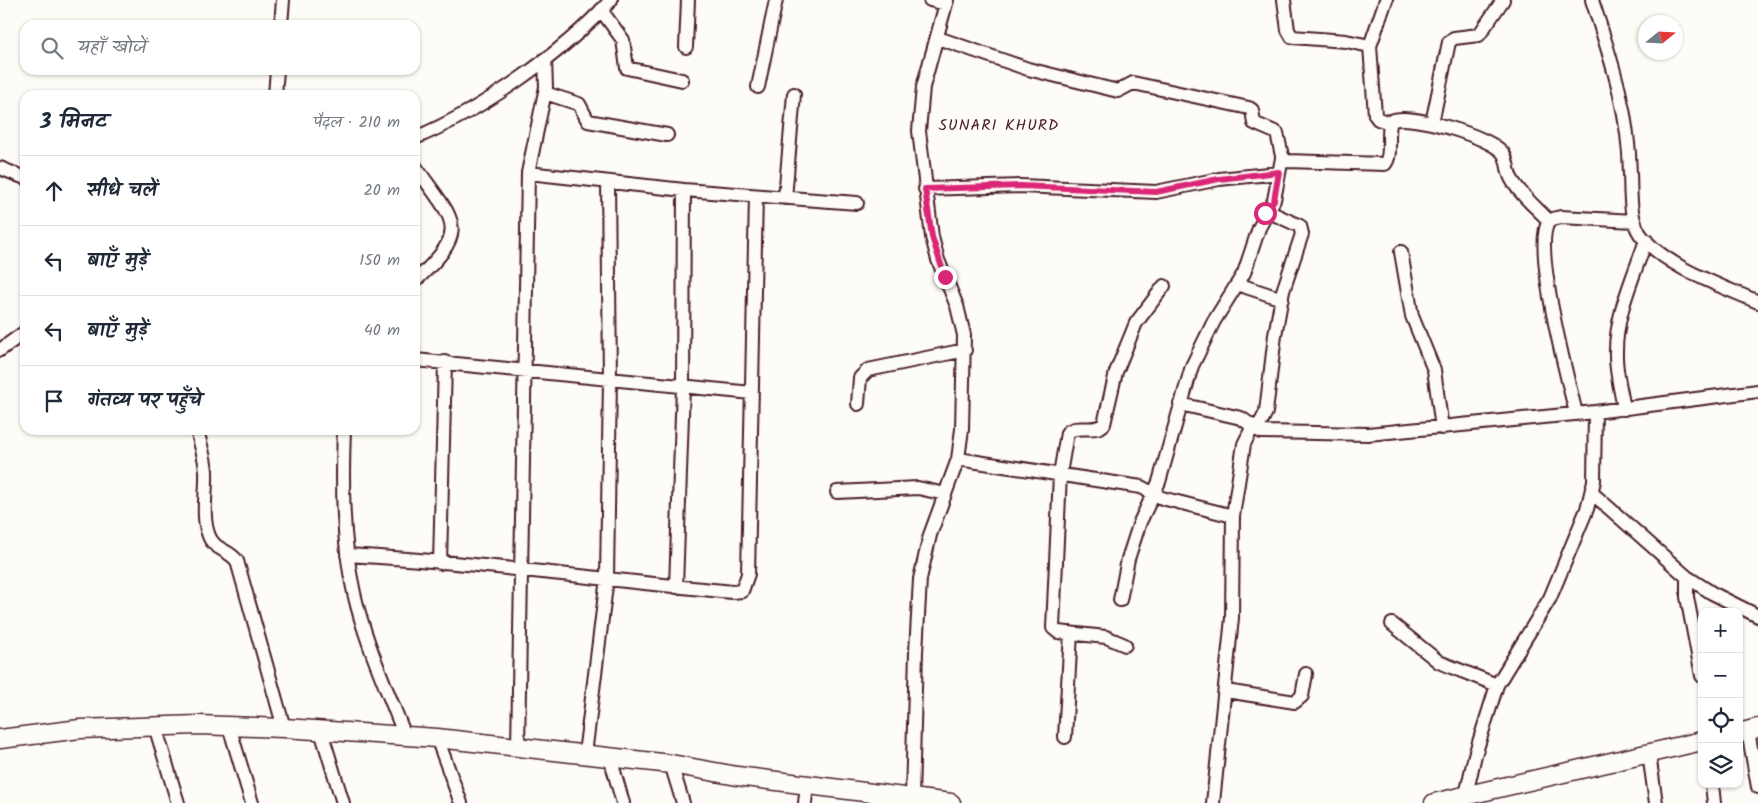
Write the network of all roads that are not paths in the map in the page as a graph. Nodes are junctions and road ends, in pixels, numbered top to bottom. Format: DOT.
graph roads {
  1 [pos="283,0"];
  2 [pos="611,0"];
  3 [pos="688,0"];
  4 [pos="776,0"];
  5 [pos="930,0"];
  6 [pos="1284,0"];
  7 [pos="1386,0"];
  8 [pos="1503,0"];
  9 [pos="1592,0"];
  10 [pos="946,2"];
  11 [pos="601,10"];
  12 [pos="281,20"];
  13 [pos="938,38"];
  14 [pos="1370,46"];
  15 [pos="686,47"];
  16 [pos="545,59"];
  17 [pos="277,75"];
  18 [pos="682,80"];
  19 [pos="758,87"];
  20 [pos="275,90"];
  21 [pos="545,93"];
  22 [pos="794,94"];
  23 [pos="1432,122"];
  24 [pos="1390,123"];
  25 [pos="667,135"];
  26 [pos="420,136"];
  27 [pos="1282,158"];
  28 [pos="0,168"];
  29 [pos="1279,172"];
  30 [pos="420,173"];
  31 [pos="528,173"];
  32 [pos="20,176"];
  33 [pos="608,182"];
  34 [pos="925,189"];
  35 [pos="684,190"];
  36 [pos="756,196"];
  37 [pos="785,198"];
  38 [pos="857,203"];
  39 [pos="1267,211"];
  40 [pos="1550,221"];
  41 [pos="1634,221"];
  42 [pos="1646,240"];
  43 [pos="1401,252"];
  44 [pos="420,276"];
  45 [pos="1237,284"];
  46 [pos="1164,286"];
  47 [pos="1282,299"];
  48 [pos="1758,302"];
  49 [pos="20,336"];
  50 [pos="0,350"];
  51 [pos="965,350"];
  52 [pos="420,360"];
  53 [pos="445,362"];
  54 [pos="525,370"];
  55 [pos="610,379"];
  56 [pos="684,388"];
  57 [pos="1758,391"];
  58 [pos="752,393"];
  59 [pos="858,404"];
  60 [pos="1180,404"];
  61 [pos="1624,409"];
  62 [pos="1595,412"];
  63 [pos="1576,413"];
  64 [pos="1442,428"];
  65 [pos="1253,429"];
  66 [pos="198,435"];
  67 [pos="344,435"];
  68 [pos="958,459"];
  69 [pos="1060,474"];
  70 [pos="837,492"];
  71 [pos="1592,493"];
  72 [pos="944,494"];
  73 [pos="1154,494"];
  74 [pos="1233,516"];
  75 [pos="347,555"];
  76 [pos="440,563"];
  77 [pos="522,571"];
  78 [pos="1687,577"];
  79 [pos="607,578"];
  80 [pos="676,587"];
  81 [pos="1120,600"];
  82 [pos="1758,616"];
  83 [pos="1392,624"];
  84 [pos="1071,633"];
  85 [pos="1125,645"];
  86 [pos="1698,655"];
  87 [pos="1306,674"];
  88 [pos="1497,685"];
  89 [pos="1226,691"];
  90 [pos="154,726"];
  91 [pos="228,726"];
  92 [pos="284,728"];
  93 [pos="321,731"];
  94 [pos="1748,731"];
  95 [pos="405,736"];
  96 [pos="1065,737"];
  97 [pos="436,738"];
  98 [pos="0,739"];
  99 [pos="1698,742"];
  100 [pos="518,747"];
  101 [pos="585,754"];
  102 [pos="1649,754"];
  103 [pos="610,757"];
  104 [pos="671,764"];
  105 [pos="807,785"];
  106 [pos="1712,788"];
  107 [pos="1758,788"];
  108 [pos="1466,795"];
  109 [pos="888,798"];
  110 [pos="912,798"];
  111 [pos="178,803"];
  112 [pos="252,803"];
  113 [pos="343,803"];
  114 [pos="461,803"];
  115 [pos="623,803"];
  116 [pos="683,803"];
  117 [pos="805,803"];
  118 [pos="950,803"];
  119 [pos="1213,803"];
  120 [pos="1434,803"];
  121 [pos="1656,803"];
  122 [pos="1714,803"];
  1 -- 12 [label="street"];
  2 -- 11 [label="street"];
  3 -- 15 [label="street"];
  4 -- 19 [label="street"];
  5 -- 10 [label="street"];
  6 -- 14 [label="street"];
  7 -- 14 [label="street"];
  8 -- 23 [label="street"];
  9 -- 41 [label="street"];
  10 -- 13 [label="street"];
  11 -- 16 [label="street"];
  11 -- 18 [label="street"];
  13 -- 27 [label="street"];
  13 -- 34 [label="street"];
  14 -- 24 [label="street"];
  16 -- 21 [label="street"];
  16 -- 26 [label="street"];
  17 -- 20 [label="street"];
  21 -- 25 [label="street"];
  21 -- 31 [label="street"];
  22 -- 37 [label="street"];
  23 -- 24 [label="street"];
  23 -- 40 [label="street"];
  24 -- 27 [label="street"];
  27 -- 29 [label="street"];
  28 -- 32 [label="street"];
  29 -- 34 [label="street"];
  29 -- 39 [label="street"];
  30 -- 44 [label="street"];
  31 -- 33 [label="street"];
  31 -- 54 [label="street"];
  33 -- 35 [label="street"];
  33 -- 55 [label="street"];
  34 -- 51 [label="street"];
  35 -- 36 [label="street"];
  35 -- 56 [label="street"];
  36 -- 37 [label="street"];
  36 -- 58 [label="street"];
  37 -- 38 [label="street"];
  39 -- 45 [label="street"];
  39 -- 47 [label="street"];
  40 -- 41 [label="street"];
  40 -- 63 [label="street"];
  41 -- 42 [label="street"];
  42 -- 48 [label="street"];
  42 -- 61 [label="street"];
  43 -- 64 [label="street"];
  45 -- 47 [label="street"];
  45 -- 60 [label="street"];
  46 -- 69 [label="street"];
  47 -- 65 [label="street"];
  49 -- 50 [label="street"];
  51 -- 59 [label="street"];
  51 -- 68 [label="street"];
  52 -- 53 [label="street"];
  53 -- 54 [label="street"];
  53 -- 76 [label="street"];
  54 -- 55 [label="street"];
  54 -- 77 [label="street"];
  55 -- 56 [label="street"];
  55 -- 79 [label="street"];
  56 -- 58 [label="street"];
  56 -- 80 [label="street"];
  57 -- 61 [label="street"];
  58 -- 80 [label="street"];
  60 -- 65 [label="street"];
  60 -- 73 [label="street"];
  61 -- 62 [label="street"];
  62 -- 63 [label="street"];
  62 -- 71 [label="street"];
  63 -- 64 [label="street"];
  64 -- 65 [label="street"];
  65 -- 74 [label="street"];
  66 -- 92 [label="street"];
  67 -- 75 [label="street"];
  68 -- 69 [label="street"];
  68 -- 72 [label="street"];
  69 -- 73 [label="street"];
  69 -- 84 [label="street"];
  70 -- 72 [label="street"];
  71 -- 78 [label="street"];
  71 -- 88 [label="street"];
  72 -- 110 [label="street"];
  73 -- 74 [label="street"];
  73 -- 81 [label="street"];
  74 -- 89 [label="street"];
  75 -- 76 [label="street"];
  75 -- 95 [label="street"];
  76 -- 77 [label="street"];
  77 -- 79 [label="street"];
  77 -- 100 [label="street"];
  78 -- 82 [label="street"];
  78 -- 86 [label="street"];
  79 -- 80 [label="street"];
  79 -- 101 [label="street"];
  83 -- 88 [label="street"];
  84 -- 85 [label="street"];
  84 -- 96 [label="street"];
  87 -- 89 [label="street"];
  88 -- 108 [label="street"];
  89 -- 119 [label="street"];
  90 -- 91 [label="street"];
  90 -- 98 [label="street"];
  90 -- 111 [label="street"];
  91 -- 92 [label="street"];
  91 -- 112 [label="street"];
  92 -- 93 [label="street"];
  93 -- 95 [label="street"];
  93 -- 113 [label="street"];
  94 -- 107 [label="street"];
  95 -- 97 [label="street"];
  97 -- 100 [label="street"];
  97 -- 114 [label="street"];
  99 -- 102 [label="street"];
  100 -- 101 [label="street"];
  101 -- 103 [label="street"];
  102 -- 108 [label="street"];
  102 -- 121 [label="street"];
  103 -- 104 [label="street"];
  103 -- 115 [label="street"];
  104 -- 105 [label="street"];
  104 -- 116 [label="street"];
  105 -- 109 [label="street"];
  105 -- 117 [label="street"];
  106 -- 122 [label="street"];
  108 -- 120 [label="street"];
  109 -- 110 [label="street"];
  110 -- 118 [label="street"];
}
